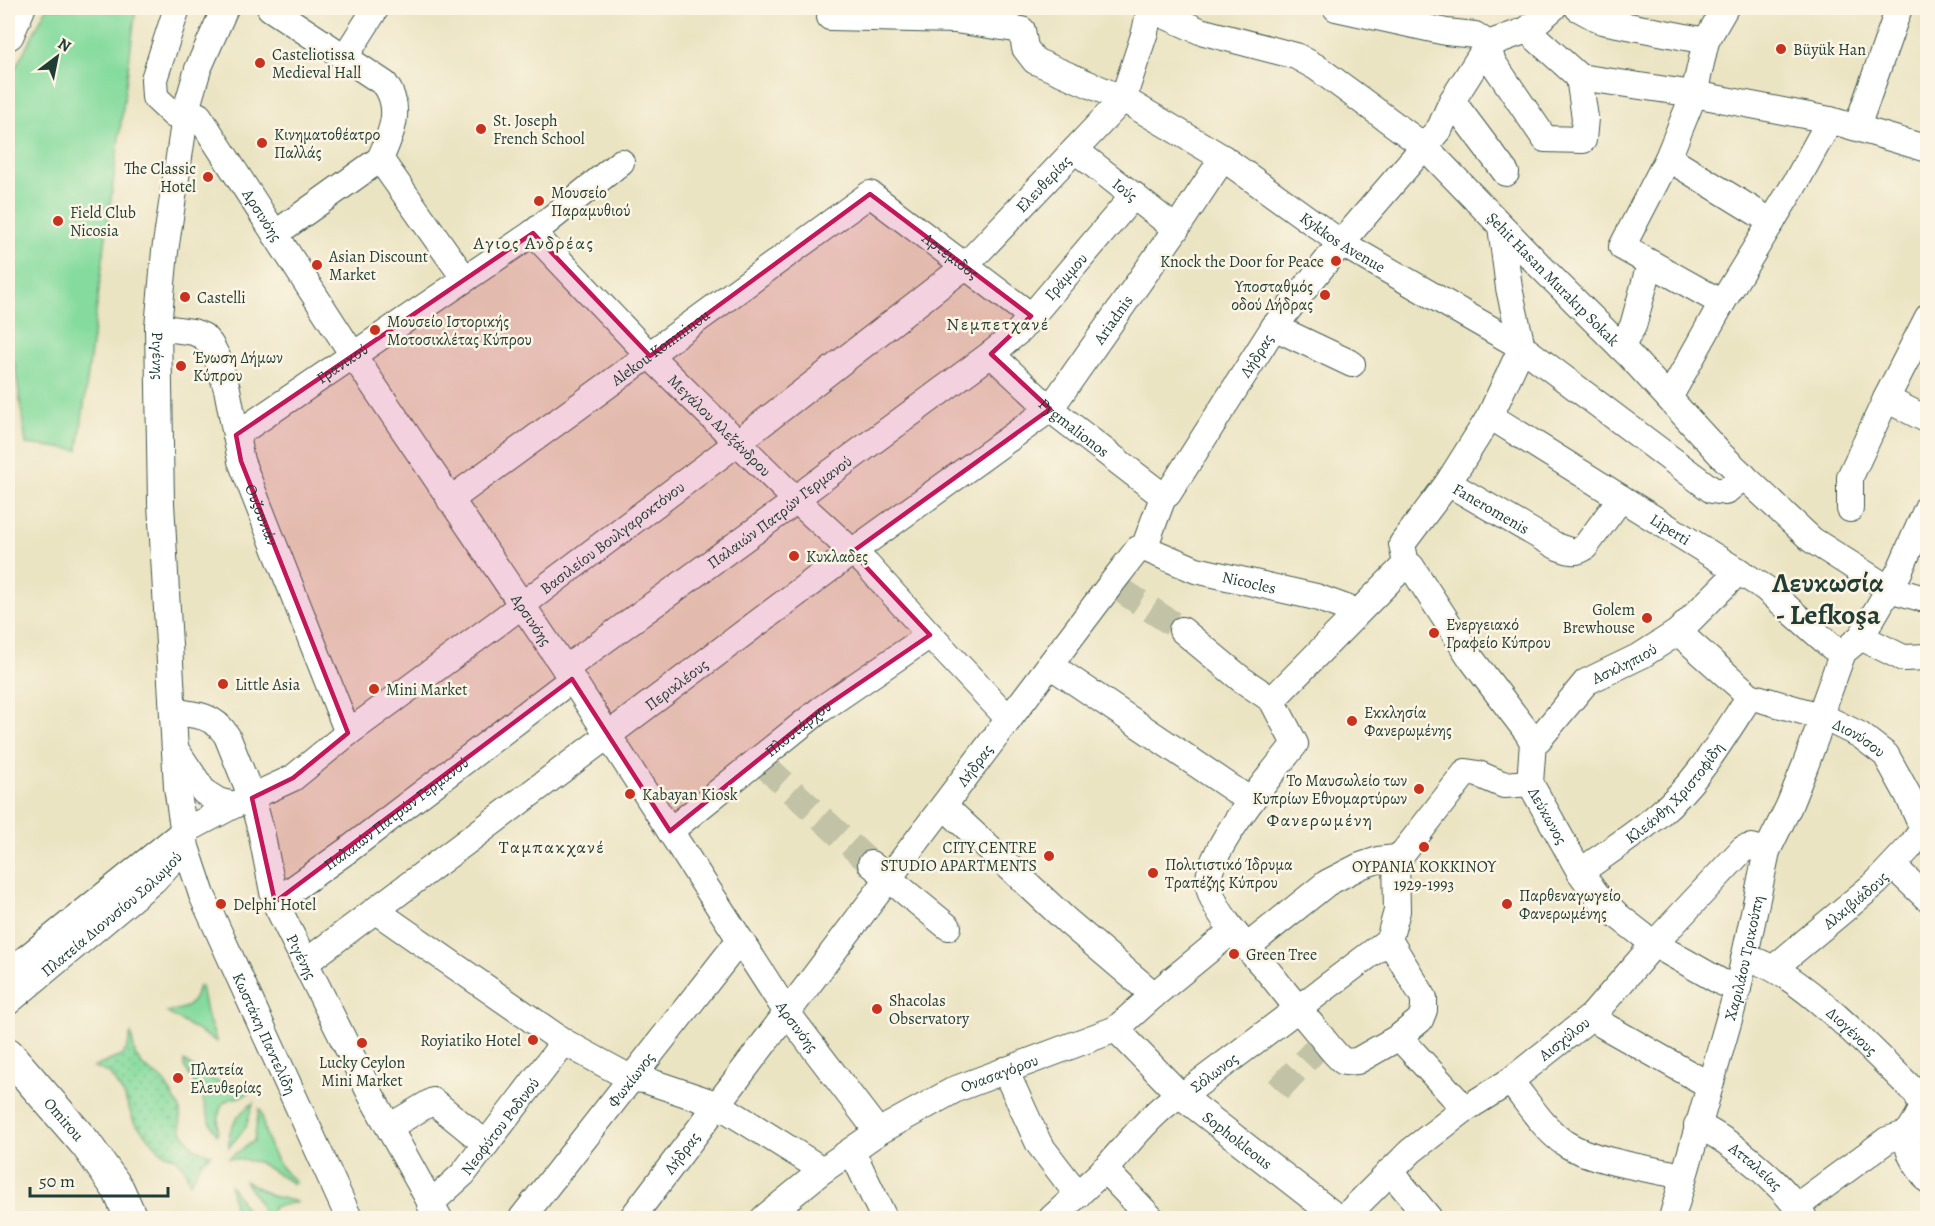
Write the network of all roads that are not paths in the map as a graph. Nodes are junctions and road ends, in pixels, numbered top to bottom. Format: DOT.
graph roads {
  1 [pos="19,8"];
  2 [pos="177,8"];
  3 [pos="225,8"];
  4 [pos="270,8"];
  5 [pos="376,8"];
  6 [pos="1336,8"];
  7 [pos="1553,8"];
  8 [pos="1578,8"];
  9 [pos="1725,8"];
  10 [pos="1899,8"];
  11 [pos="936,13"];
  12 [pos="1148,14"];
  13 [pos="830,17"];
  14 [pos="1527,30"];
  15 [pos="8,34"];
  16 [pos="1706,42"];
  17 [pos="1488,44"];
  18 [pos="345,57"];
  19 [pos="1579,77"];
  20 [pos="1694,94"];
  21 [pos="1123,99"];
  22 [pos="1452,101"];
  23 [pos="185,114"];
  24 [pos="1830,120"];
  25 [pos="1857,127"];
  26 [pos="1425,147"];
  27 [pos="1928,149"];
  28 [pos="1075,150"];
  29 [pos="1223,158"];
  30 [pos="1668,158"];
  31 [pos="380,159"];
  32 [pos="621,162"];
  33 [pos="1506,173"];
  34 [pos="870,194"];
  35 [pos="1134,195"];
  36 [pos="1772,222"];
  37 [pos="1501,226"];
  38 [pos="1176,229"];
  39 [pos="533,233"];
  40 [pos="275,234"];
  41 [pos="1341,243"];
  42 [pos="1650,264"];
  43 [pos="964,267"];
  44 [pos="465,279"];
  45 [pos="1726,296"];
  46 [pos="1031,316"];
  47 [pos="1928,317"];
  48 [pos="158,327"];
  49 [pos="1274,327"];
  50 [pos="1522,346"];
  51 [pos="1621,347"];
  52 [pos="991,354"];
  53 [pos="353,355"];
  54 [pos="650,356"];
  55 [pos="1352,364"];
  56 [pos="1669,398"];
  57 [pos="1886,399"];
  58 [pos="1050,409"];
  59 [pos="1490,416"];
  60 [pos="1928,420"];
  61 [pos="236,435"];
  62 [pos="737,443"];
  63 [pos="1744,476"];
  64 [pos="1448,483"];
  65 [pos="1161,497"];
  66 [pos="1621,498"];
  67 [pos="795,499"];
  68 [pos="450,500"];
  69 [pos="1928,506"];
  70 [pos="1850,509"];
  71 [pos="1144,548"];
  72 [pos="852,552"];
  73 [pos="1406,564"];
  74 [pos="1739,571"];
  75 [pos="1894,581"];
  76 [pos="1928,600"];
  77 [pos="523,604"];
  78 [pos="1357,612"];
  79 [pos="1182,630"];
  80 [pos="1678,632"];
  81 [pos="930,635"];
  82 [pos="1852,645"];
  83 [pos="1928,657"];
  84 [pos="1050,664"];
  85 [pos="569,674"];
  86 [pos="1750,696"];
  87 [pos="1272,700"];
  88 [pos="1824,710"];
  89 [pos="173,712"];
  90 [pos="1009,719"];
  91 [pos="348,733"];
  92 [pos="607,737"];
  93 [pos="1533,742"];
  94 [pos="174,748"];
  95 [pos="1530,783"];
  96 [pos="177,787"];
  97 [pos="243,801"];
  98 [pos="1251,801"];
  99 [pos="944,806"];
  100 [pos="1925,826"];
  101 [pos="670,831"];
  102 [pos="184,839"];
  103 [pos="1764,850"];
  104 [pos="1396,858"];
  105 [pos="1893,866"];
  106 [pos="880,872"];
  107 [pos="1580,872"];
  108 [pos="154,880"];
  109 [pos="119,884"];
  110 [pos="202,895"];
  111 [pos="1928,899"];
  112 [pos="276,902"];
  113 [pos="376,911"];
  114 [pos="948,927"];
  115 [pos="1240,939"];
  116 [pos="1389,940"];
  117 [pos="1656,942"];
  118 [pos="741,944"];
  119 [pos="1744,958"];
  120 [pos="304,963"];
  121 [pos="1774,968"];
  122 [pos="8,973"];
  123 [pos="1738,988"];
  124 [pos="1154,995"];
  125 [pos="8,1002"];
  126 [pos="1298,1009"];
  127 [pos="788,1014"];
  128 [pos="1592,1016"];
  129 [pos="1116,1029"];
  130 [pos="1399,1038"];
  131 [pos="564,1042"];
  132 [pos="8,1054"];
  133 [pos="1005,1070"];
  134 [pos="632,1079"];
  135 [pos="1510,1081"];
  136 [pos="1709,1085"];
  137 [pos="1179,1094"];
  138 [pos="719,1105"];
  139 [pos="1465,1109"];
  140 [pos="1697,1125"];
  141 [pos="389,1127"];
  142 [pos="878,1132"];
  143 [pos="1903,1135"];
  144 [pos="486,1144"];
  145 [pos="852,1151"];
  146 [pos="1104,1169"];
  147 [pos="823,1170"];
  148 [pos="1390,1172"];
  149 [pos="1683,1176"];
  150 [pos="1928,1180"];
  151 [pos="1078,1195"];
  152 [pos="435,1211"];
  153 [pos="1800,1212"];
  154 [pos="131,1218"];
  155 [pos="349,1218"];
  156 [pos="522,1218"];
  157 [pos="632,1218"];
  158 [pos="764,1218"];
  159 [pos="884,1218"];
  160 [pos="1052,1218"];
  161 [pos="1150,1218"];
  162 [pos="1338,1218"];
  163 [pos="1344,1218"];
  164 [pos="1429,1218"];
  165 [pos="1672,1218"];
  1 -- 15 [label="main road"];
  2 -- 23 [label="street, Αρσινόης"];
  3 -- 23 [label="street, Ριγένης"];
  4 -- 18 [label="street"];
  5 -- 18 [label="street"];
  6 -- 17 [label="street"];
  7 -- 14 [label="street"];
  8 -- 16 [label="street"];
  9 -- 16 [label="street"];
  10 -- 25 [label="street"];
  11 -- 13 [label="street"];
  11 -- 21 [label="street, Kykkos Avenue"];
  12 -- 21 [label="street"];
  12 -- 26 [label="street, Şehit Hasan Murakıp Sokak"];
  14 -- 17 [label="street"];
  14 -- 19 [label="street"];
  16 -- 20 [label="street"];
  17 -- 19 [label="street"];
  17 -- 22 [label="street, Λήδρας"];
  18 -- 31 [label="street"];
  19 -- 20 [label="street"];
  20 -- 24 [label="street"];
  20 -- 30 [label="street"];
  21 -- 28 [label="street, Ελευθερίας"];
  21 -- 29 [label="street, Kykkos Avenue"];
  22 -- 26 [label="street, Λήδρας"];
  22 -- 33 [label="street"];
  23 -- 40 [label="street, Αρσινόης"];
  23 -- 48 [label="street, Ριγένης"];
  24 -- 25 [label="street"];
  24 -- 36 [label="street"];
  25 -- 27 [label="street"];
  26 -- 37 [label="street, Şehit Hasan Murakıp Sokak"];
  26 -- 41 [label="street, Λήδρας"];
  28 -- 35 [label="street, Ιούς"];
  28 -- 43 [label="street, Ελευθερίας"];
  29 -- 38 [label="street, Ariadnis"];
  29 -- 41 [label="street, Kykkos Avenue"];
  30 -- 36 [label="street"];
  30 -- 42 [label="street"];
  31 -- 40 [label="street"];
  31 -- 44 [label="street"];
  32 -- 39 [label="street, Γρανικού"];
  34 -- 43 [label="street, Αρτέμιδος"];
  34 -- 54 [label="street, Alekou Komninou"];
  35 -- 38 [label="street, Ιούς"];
  35 -- 46 [label="street, Γράμμου"];
  36 -- 45 [label="street"];
  37 -- 50 [label="street"];
  37 -- 51 [label="street, Şehit Hasan Murakıp Sokak"];
  38 -- 58 [label="street, Ariadnis"];
  39 -- 44 [label="street, Γρανικού"];
  39 -- 54 [label="street, Μεγάλου Αλεξάνδρου"];
  40 -- 53 [label="street, Αρσινόης"];
  41 -- 49 [label="street, Λήδρας"];
  41 -- 50 [label="street, Kykkos Avenue"];
  42 -- 45 [label="street"];
  42 -- 51 [label="street"];
  43 -- 46 [label="street, Αρτέμιδος"];
  43 -- 62 [label="street, Βασιλείου Βουλγαροκτόνου"];
  44 -- 53 [label="street, Γρανικού"];
  45 -- 56 [label="street"];
  46 -- 52 [label="street, Γράμμου"];
  47 -- 57 [label="street"];
  48 -- 61 [label="street, Ουζουνιάν"];
  48 -- 89 [label="street, Ριγένης"];
  49 -- 55 [label="street"];
  49 -- 65 [label="street, Λήδρας"];
  50 -- 59 [label="street, Faneromenis"];
  50 -- 63 [label="street, Kykkos Avenue"];
  51 -- 56 [label="street, Şehit Hasan Murakıp Sokak"];
  52 -- 58 [label="street, Pygmalionos"];
  52 -- 67 [label="street, Παλαιών Πατρών Γερμανού"];
  53 -- 61 [label="street, Γρανικού"];
  53 -- 68 [label="street, Αρσινόης"];
  54 -- 62 [label="street, Μεγάλου Αλεξάνδρου"];
  54 -- 68 [label="street, Alekou Komninou"];
  56 -- 63 [label="street, Şehit Hasan Murakıp Sokak"];
  57 -- 60 [label="street"];
  57 -- 70 [label="street"];
  58 -- 65 [label="street, Pygmalionos"];
  58 -- 72 [label="street, Περικλέους"];
  59 -- 64 [label="street, Faneromenis"];
  59 -- 66 [label="street, Liperti"];
  61 -- 91 [label="street, Ουζουνιάν"];
  62 -- 67 [label="street, Μεγάλου Αλεξάνδρου"];
  62 -- 77 [label="street, Βασιλείου Βουλγαροκτόνου"];
  63 -- 75 [label="street, Şehit Hasan Murakıp Sokak"];
  64 -- 66 [label="street, Faneromenis"];
  64 -- 73 [label="street"];
  65 -- 71 [label="street, Λήδρας"];
  66 -- 74 [label="street, Liperti"];
  67 -- 72 [label="street, Μεγάλου Αλεξάνδρου"];
  67 -- 85 [label="street, Παλαιών Πατρών Γερμανού"];
  68 -- 77 [label="street, Αρσινόης"];
  69 -- 75 [label="street, Χαριλάου Τρικούπη"];
  71 -- 78 [label="street, Nicocles"];
  71 -- 84 [label="street, Λήδρας"];
  72 -- 81 [label="street, Μεγάλου Αλεξάνδρου"];
  72 -- 92 [label="street, Περικλέους"];
  73 -- 78 [label="street"];
  73 -- 93 [label="street"];
  74 -- 80 [label="street, Ασκληπιού"];
  74 -- 82 [label="street, Liperti"];
  75 -- 76 [label="street, Şehit Hasan Murakıp Sokak"];
  75 -- 82 [label="street, Χαριλάου Τρικούπη"];
  77 -- 85 [label="street, Αρσινόης"];
  77 -- 91 [label="street, Βασιλείου Βουλγαροκτόνου"];
  78 -- 87 [label="street"];
  79 -- 87 [label="street"];
  80 -- 86 [label="street"];
  80 -- 93 [label="street, Ασκληπιού"];
  81 -- 90 [label="street, Μεγάλου Αλεξάνδρου"];
  81 -- 101 [label="street, Πλουτάρχου"];
  82 -- 83 [label="street, Liperti"];
  82 -- 88 [label="street, Χαριλάου Τρικούπη"];
  84 -- 90 [label="street, Λήδρας"];
  84 -- 98 [label="street"];
  85 -- 92 [label="street, Αρσινόης"];
  85 -- 112 [label="street, Παλαιών Πατρών Γερμανού"];
  86 -- 88 [label="street, Διονύσου"];
  86 -- 107 [label="street, Κλεάνθη Χριστοφίδη"];
  87 -- 98 [label="street"];
  88 -- 100 [label="street, Διονύσου"];
  88 -- 103 [label="street, Χαριλάου Τρικούπη"];
  89 -- 94 [label="street, Ριγένης"];
  89 -- 97 [label="street, Ριγένης"];
  90 -- 99 [label="street, Λήδρας"];
  91 -- 97 [label="street, Βασιλείου Βουλγαροκτόνου"];
  92 -- 101 [label="street, Αρσινόης"];
  92 -- 113 [label="street, Περικλέους"];
  93 -- 95 [label="street, Λεύκωνος"];
  94 -- 96 [label="street, Ριγένης"];
  94 -- 97 [label="street"];
  95 -- 104 [label="street"];
  95 -- 107 [label="street, Λεύκωνος"];
  96 -- 102 [label="street, Ριγένης"];
  96 -- 109 [label="street"];
  97 -- 102 [label="street, Βασιλείου Βουλγαροκτόνου"];
  97 -- 112 [label="street, Ριγένης"];
  98 -- 115 [label="street"];
  99 -- 106 [label="street, Λήδρας"];
  99 -- 124 [label="street"];
  100 -- 105 [label="street, Αλκιβιάδους"];
  101 -- 118 [label="street, Αρσινόης"];
  102 -- 108 [label="street, Πλατεία Διονυσίου Σολωμού"];
  102 -- 109 [label="street, Πλατεία Διονυσίου Σολωμού"];
  102 -- 110 [label="street, Kωστάκη Παντελίδη"];
  103 -- 117 [label="street, Αισχύλου"];
  103 -- 119 [label="street, Χαριλάου Τρικούπη"];
  104 -- 115 [label="street, Ονασαγόρου"];
  104 -- 116 [label="street"];
  105 -- 111 [label="street"];
  105 -- 121 [label="street, Αλκιβιάδους"];
  106 -- 114 [label="street"];
  106 -- 127 [label="street, Λήδρας"];
  107 -- 117 [label="street, Λεύκωνος"];
  108 -- 110 [label="street"];
  108 -- 125 [label="street, Πλατεία Διονυσίου Σολωμού"];
  109 -- 122 [label="street, Πλατεία Διονυσίου Σολωμού"];
  110 -- 155 [label="street, Kωστάκη Παντελίδη"];
  112 -- 120 [label="street, Ριγένης"];
  113 -- 120 [label="street, Περικλέους"];
  113 -- 131 [label="street"];
  115 -- 124 [label="street, Ονασαγόρου"];
  115 -- 126 [label="street"];
  116 -- 126 [label="street, Σόλωνος"];
  116 -- 130 [label="street"];
  117 -- 123 [label="street, Λεύκωνος"];
  117 -- 128 [label="street, Αισχύλου"];
  118 -- 127 [label="street, Αρσινόης"];
  118 -- 134 [label="street, Φωκίωνος"];
  119 -- 121 [label="street, Διογένους"];
  119 -- 123 [label="street, Χαριλάου Τρικούπη"];
  120 -- 141 [label="street, Ριγένης"];
  121 -- 143 [label="street, Διογένους"];
  123 -- 136 [label="street, Χαριλάου Τρικούπη"];
  124 -- 129 [label="street, Ονασαγόρου"];
  126 -- 130 [label="street"];
  126 -- 137 [label="street, Σόλωνος"];
  127 -- 138 [label="street, Λήδρας"];
  127 -- 142 [label="street, Αρσινόης"];
  128 -- 135 [label="street, Αισχύλου"];
  128 -- 136 [label="street"];
  129 -- 133 [label="street, Ονασαγόρου"];
  129 -- 137 [label="street, Sophokleous"];
  130 -- 139 [label="street"];
  131 -- 134 [label="street"];
  131 -- 144 [label="street, Νεοφύτου Ροδινού"];
  132 -- 154 [label="main road, Omirou"];
  133 -- 142 [label="street, Ονασαγόρου"];
  133 -- 151 [label="street"];
  134 -- 138 [label="street"];
  134 -- 156 [label="street, Φωκίωνος"];
  135 -- 139 [label="street, Αισχύλου"];
  135 -- 149 [label="street"];
  136 -- 140 [label="street, Χαριλάου Τρικούπη"];
  137 -- 146 [label="street, Σόλωνος"];
  137 -- 162 [label="street, Sophokleous"];
  138 -- 147 [label="street"];
  138 -- 157 [label="street, Λήδρας"];
  139 -- 148 [label="street, Αισχύλου"];
  140 -- 149 [label="street, Χαριλάου Τρικούπη"];
  140 -- 153 [label="street, Ατταλείας"];
  141 -- 144 [label="street"];
  141 -- 152 [label="street, Ριγένης"];
  142 -- 145 [label="street, Ονασαγόρου"];
  143 -- 150 [label="street"];
  143 -- 153 [label="street"];
  144 -- 152 [label="street, Νεοφύτου Ροδινού"];
  145 -- 147 [label="street, Ονασαγόρου"];
  145 -- 159 [label="street"];
  146 -- 151 [label="street, Σόλωνος"];
  146 -- 161 [label="street"];
  147 -- 158 [label="street, Ονασαγόρου"];
  148 -- 163 [label="street, Αισχύλου"];
  148 -- 164 [label="street"];
  149 -- 165 [label="street, Χαριλάου Τρικούπη"];
  151 -- 160 [label="street, Σόλωνος"];
}
